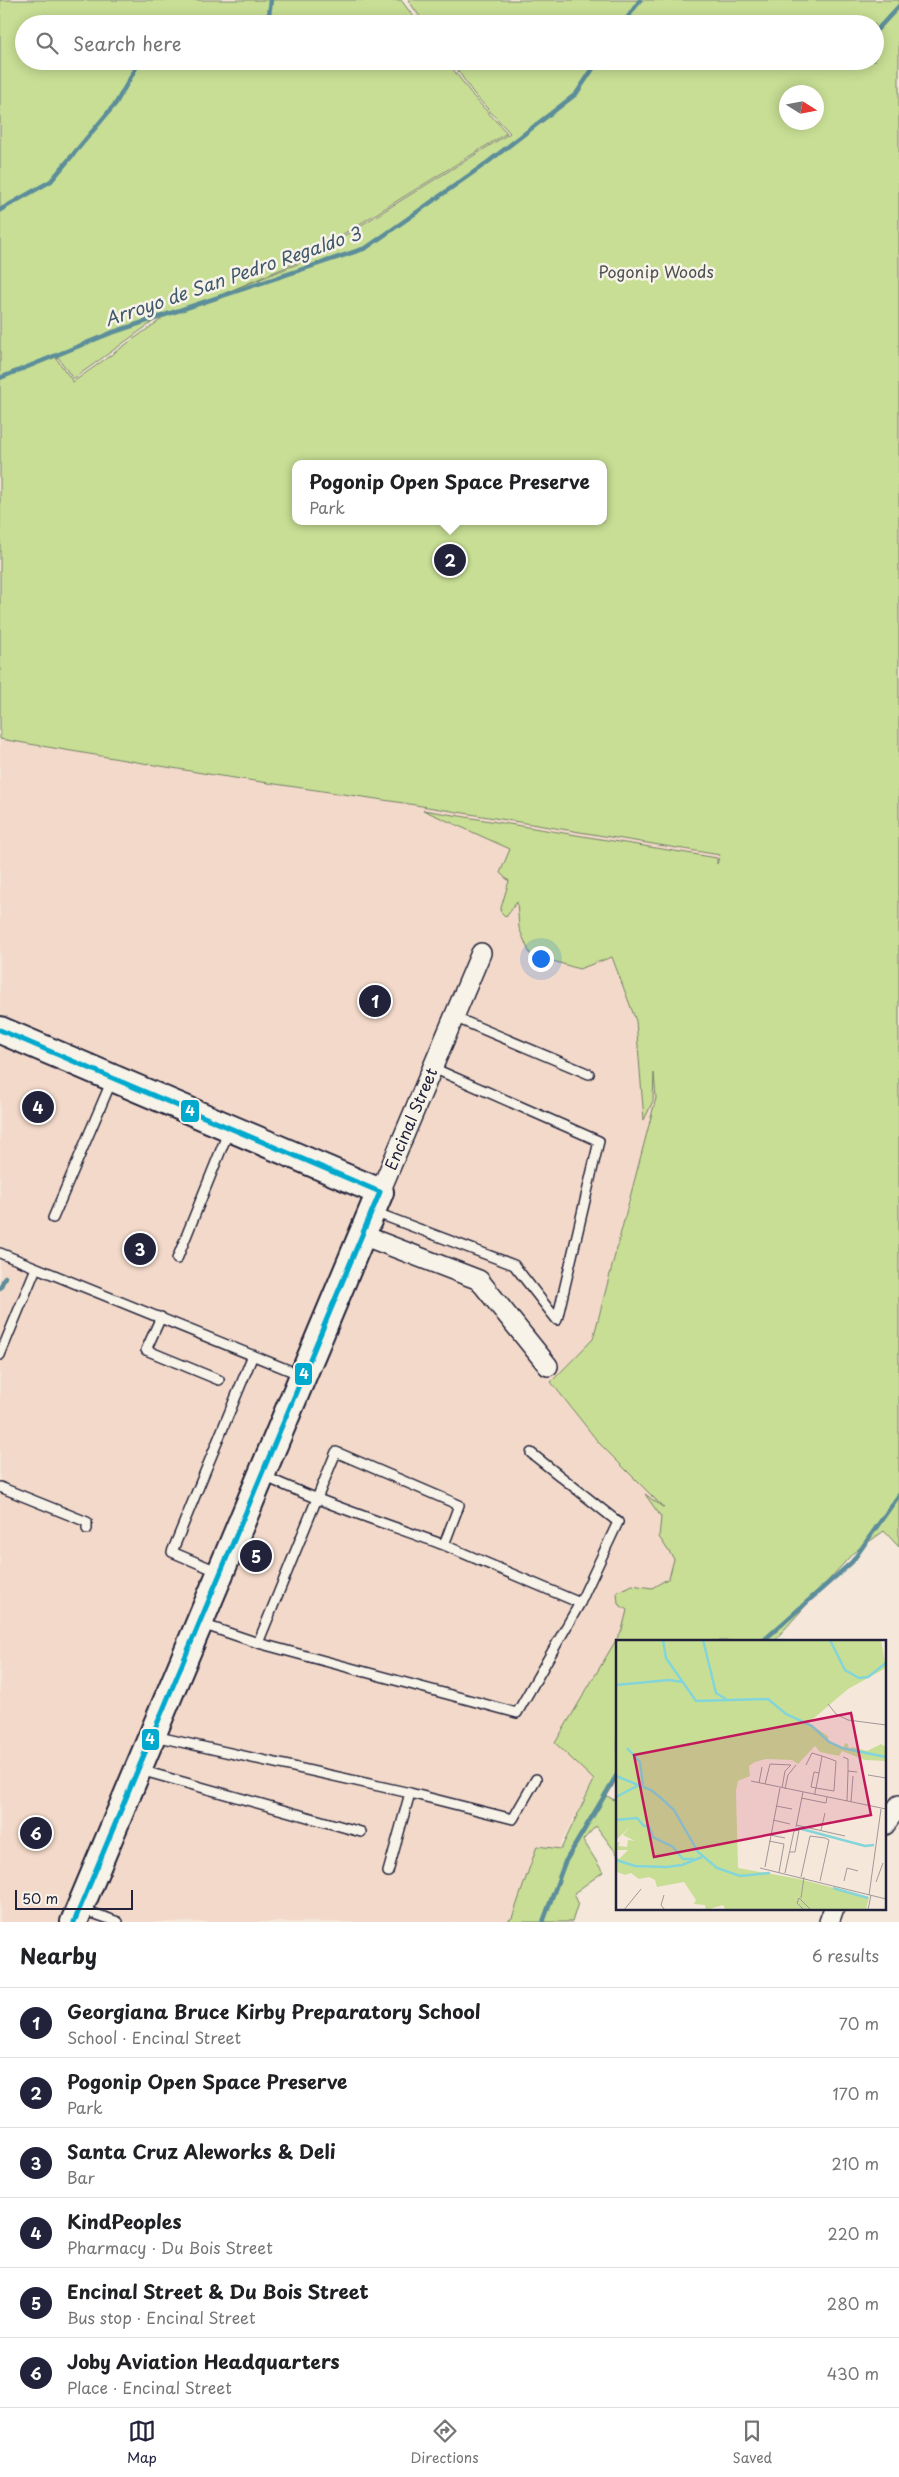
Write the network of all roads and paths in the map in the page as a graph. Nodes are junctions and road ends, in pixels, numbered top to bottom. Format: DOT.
graph roads {
  1 [pos="481,953"];
  2 [pos="454,1018"];
  3 [pos="0,1030"];
  4 [pos="432,1068"];
  5 [pos="589,1074"];
  6 [pos="113,1078"];
  7 [pos="230,1127"];
  8 [pos="376,1201"];
  9 [pos="53,1218"];
  10 [pos="362,1236"];
  11 [pos="0,1252"];
  12 [pos="177,1258"];
  13 [pos="36,1268"];
  14 [pos="160,1317"];
  15 [pos="0,1355"];
  16 [pos="253,1355"];
  17 [pos="548,1366"];
  18 [pos="303,1376"];
  19 [pos="219,1380"];
  20 [pos="531,1453"];
  21 [pos="262,1475"];
  22 [pos="0,1487"];
  23 [pos="317,1497"];
  24 [pos="87,1529"];
  25 [pos="444,1545"];
  26 [pos="221,1572"];
  27 [pos="580,1603"];
  28 [pos="200,1623"];
  29 [pos="258,1643"];
  30 [pos="153,1736"];
  31 [pos="138,1770"];
  32 [pos="536,1779"];
  33 [pos="410,1793"];
  34 [pos="899,1804"];
  35 [pos="886,1824"];
  36 [pos="361,1832"];
  37 [pos="388,1872"];
  38 [pos="833,1910"];
  39 [pos="77,1915"];
  40 [pos="118,1922"];
  41 [pos="828,1922"];
  1 -- 2 [label="street, Encinal Street"];
  2 -- 4 [label="street, Encinal Street"];
  2 -- 5 [label="lane"];
  3 -- 6 [label="street"];
  4 -- 8 [label="street, Encinal Street"];
  4 -- 8 [label="lane"];
  6 -- 7 [label="street"];
  6 -- 9 [label="lane"];
  7 -- 8 [label="street"];
  7 -- 12 [label="lane"];
  8 -- 10 [label="street, Encinal Street"];
  10 -- 17 [label="street"];
  10 -- 18 [label="street, Encinal Street"];
  11 -- 13 [label="lane"];
  13 -- 14 [label="lane"];
  13 -- 15 [label="lane"];
  14 -- 16 [label="lane"];
  14 -- 19 [label="lane"];
  16 -- 18 [label="lane"];
  16 -- 26 [label="lane"];
  18 -- 21 [label="street, Encinal Street"];
  20 -- 27 [label="lane"];
  21 -- 23 [label="lane"];
  21 -- 26 [label="street, Encinal Street"];
  22 -- 24 [label="lane"];
  23 -- 25 [label="lane"];
  23 -- 25 [label="lane"];
  23 -- 29 [label="lane"];
  25 -- 27 [label="lane"];
  26 -- 28 [label="street, Encinal Street"];
  27 -- 29 [label="lane"];
  28 -- 29 [label="lane"];
  28 -- 30 [label="street, Encinal Street"];
  30 -- 31 [label="street, Encinal Street"];
  30 -- 33 [label="lane"];
  31 -- 36 [label="lane"];
  31 -- 39 [label="street, Encinal Street"];
  32 -- 33 [label="lane"];
  33 -- 37 [label="lane"];
  34 -- 35 [label="street"];
  38 -- 41 [label="street"];
  39 -- 40 [label="lane"];
}
